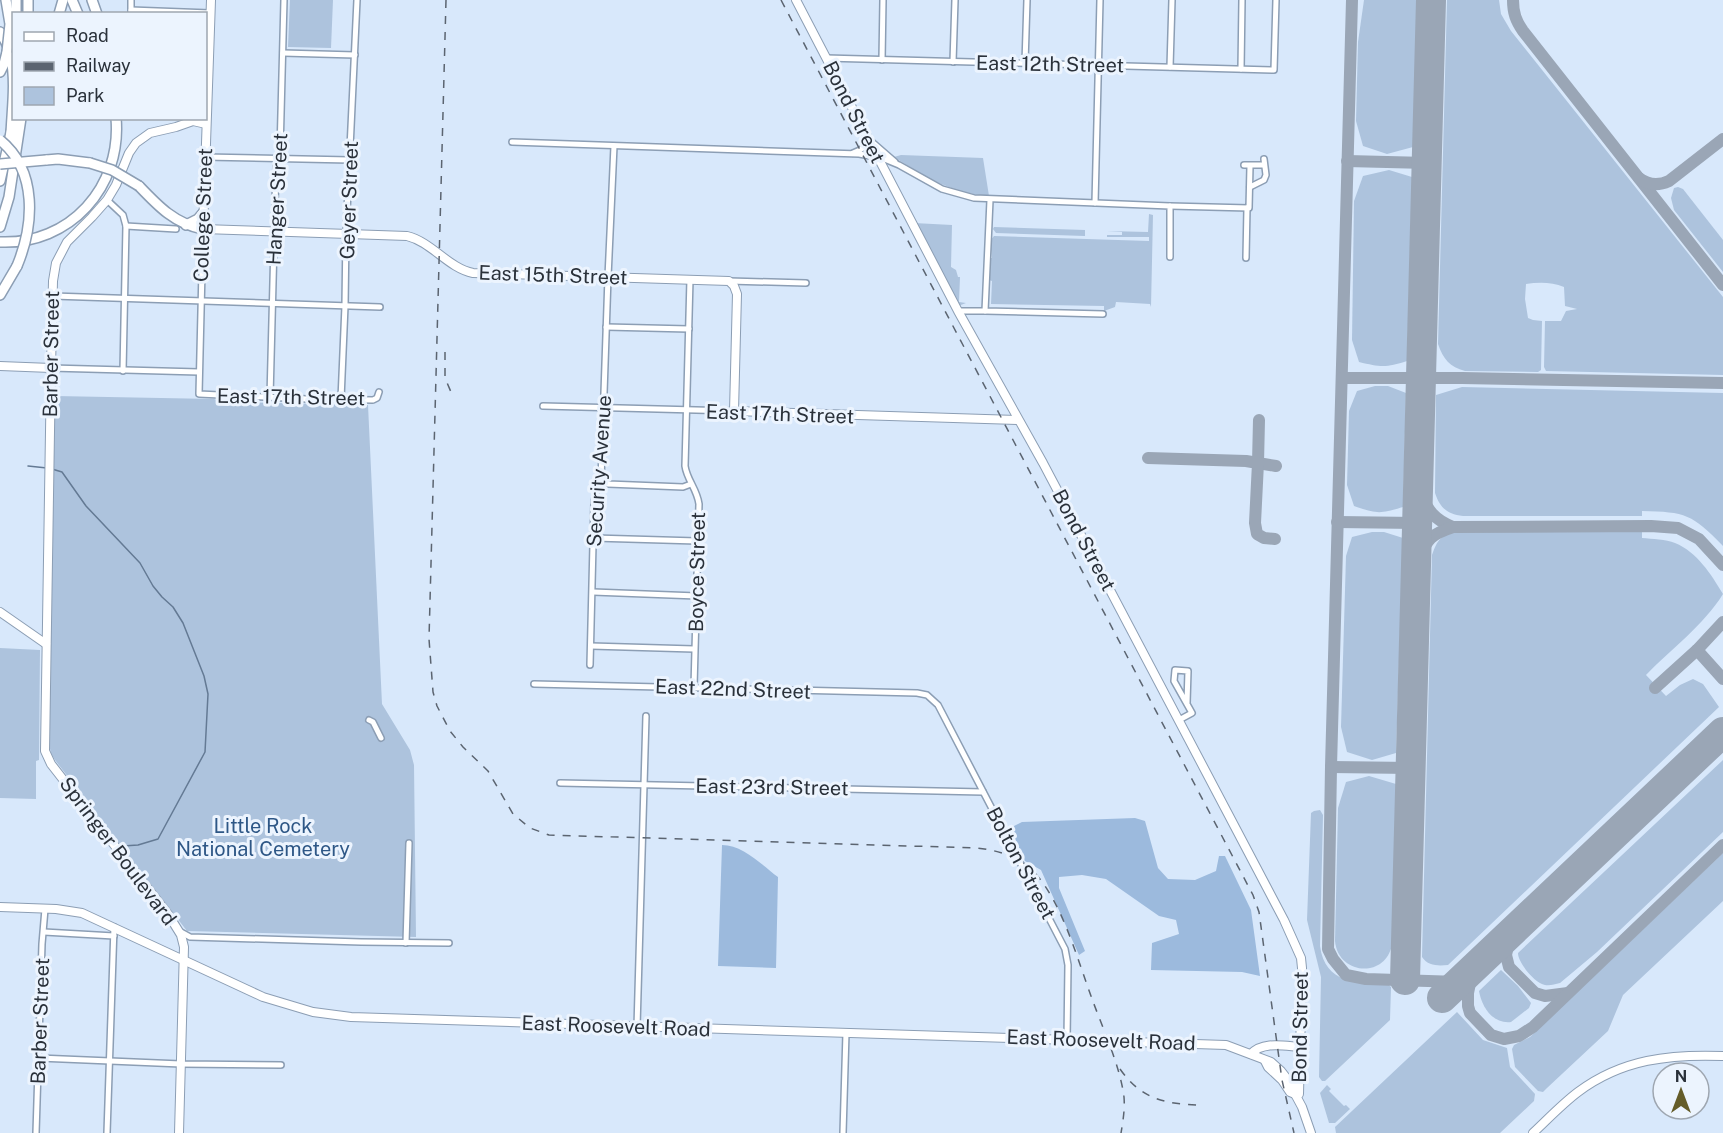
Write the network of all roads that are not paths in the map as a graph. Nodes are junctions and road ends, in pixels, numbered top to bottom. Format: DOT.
graph roads {
  1 [pos="8,0"];
  2 [pos="131,0"];
  3 [pos="211,0"];
  4 [pos="284,0"];
  5 [pos="357,0"];
  6 [pos="796,0"];
  7 [pos="883,0"];
  8 [pos="955,0"];
  9 [pos="1027,0"];
  10 [pos="1100,0"];
  11 [pos="1172,0"];
  12 [pos="1242,0"];
  13 [pos="1276,0"];
  14 [pos="131,12"];
  15 [pos="207,13"];
  16 [pos="210,13"];
  17 [pos="0,32"];
  18 [pos="283,53"];
  19 [pos="355,55"];
  20 [pos="826,58"];
  21 [pos="882,60"];
  22 [pos="953,62"];
  23 [pos="1025,63"];
  24 [pos="1099,65"];
  25 [pos="12,66"];
  26 [pos="207,67"];
  27 [pos="1170,67"];
  28 [pos="1241,69"];
  29 [pos="0,72"];
  30 [pos="14,120"];
  31 [pos="14,120"];
  32 [pos="22,120"];
  33 [pos="116,120"];
  34 [pos="123,120"];
  35 [pos="206,120"];
  36 [pos="188,121"];
  37 [pos="862,129"];
  38 [pos="15,137"];
  39 [pos="0,140"];
  40 [pos="116,140"];
  41 [pos="512,142"];
  42 [pos="614,146"];
  43 [pos="847,153"];
  44 [pos="205,157"];
  45 [pos="877,157"];
  46 [pos="279,159"];
  47 [pos="350,160"];
  48 [pos="45,162"];
  49 [pos="0,164"];
  50 [pos="899,165"];
  51 [pos="0,169"];
  52 [pos="0,181"];
  53 [pos="889,181"];
  54 [pos="1249,184"];
  55 [pos="107,200"];
  56 [pos="990,200"];
  57 [pos="1095,203"];
  58 [pos="1170,206"];
  59 [pos="1247,208"];
  60 [pos="203,213"];
  61 [pos="186,225"];
  62 [pos="126,226"];
  63 [pos="0,227"];
  64 [pos="176,229"];
  65 [pos="203,229"];
  66 [pos="275,231"];
  67 [pos="346,233"];
  68 [pos="0,242"];
  69 [pos="1170,257"];
  70 [pos="1246,258"];
  71 [pos="608,277"];
  72 [pos="690,279"];
  73 [pos="729,281"];
  74 [pos="806,283"];
  75 [pos="0,295"];
  76 [pos="53,296"];
  77 [pos="124,299"];
  78 [pos="201,301"];
  79 [pos="273,303"];
  80 [pos="345,306"];
  81 [pos="380,307"];
  82 [pos="985,311"];
  83 [pos="958,312"];
  84 [pos="1103,314"];
  85 [pos="606,327"];
  86 [pos="689,329"];
  87 [pos="0,366"];
  88 [pos="51,368"];
  89 [pos="123,371"];
  90 [pos="199,372"];
  91 [pos="379,392"];
  92 [pos="199,394"];
  93 [pos="270,397"];
  94 [pos="341,399"];
  95 [pos="543,406"];
  96 [pos="603,409"];
  97 [pos="686,411"];
  98 [pos="734,411"];
  99 [pos="1017,420"];
  100 [pos="601,480"];
  101 [pos="691,484"];
  102 [pos="594,538"];
  103 [pos="698,541"];
  104 [pos="593,592"];
  105 [pos="696,596"];
  106 [pos="0,612"];
  107 [pos="46,644"];
  108 [pos="591,646"];
  109 [pos="694,649"];
  110 [pos="590,665"];
  111 [pos="534,684"];
  112 [pos="694,687"];
  113 [pos="931,698"];
  114 [pos="1187,704"];
  115 [pos="646,716"];
  116 [pos="369,720"];
  117 [pos="1179,720"];
  118 [pos="381,738"];
  119 [pos="560,783"];
  120 [pos="643,784"];
  121 [pos="983,792"];
  122 [pos="409,843"];
  123 [pos="0,907"];
  124 [pos="45,909"];
  125 [pos="178,930"];
  126 [pos="114,931"];
  127 [pos="44,932"];
  128 [pos="406,943"];
  129 [pos="449,943"];
  130 [pos="184,960"];
  131 [pos="636,1027"];
  132 [pos="846,1033"];
  133 [pos="1067,1040"];
  134 [pos="1301,1047"];
  135 [pos="1251,1054"];
  136 [pos="1723,1056"];
  137 [pos="39,1058"];
  138 [pos="109,1061"];
  139 [pos="181,1064"];
  140 [pos="281,1065"];
  141 [pos="1297,1097"];
  142 [pos="36,1133"];
  143 [pos="107,1133"];
  144 [pos="179,1133"];
  145 [pos="843,1133"];
  146 [pos="1311,1133"];
  147 [pos="1533,1133"];
  1 -- 29 [label="highway, bridge"];
  2 -- 14 [label="street"];
  3 -- 16 [label="main road, College Street"];
  4 -- 18 [label="street, Hanger Street"];
  5 -- 19 [label="street, Geyer Street"];
  6 -- 20 [label="main road, Bond Street"];
  7 -- 21 [label="street"];
  8 -- 22 [label="street"];
  9 -- 23 [label="street"];
  10 -- 24 [label="street"];
  11 -- 27 [label="street"];
  12 -- 28 [label="street"];
  13 -- 28 [label="street, East 12th Street"];
  15 -- 16 [label="street"];
  16 -- 26 [label="main road, College Street"];
  17 -- 25 [label="highway"];
  18 -- 19 [label="street"];
  18 -- 46 [label="street, Hanger Street"];
  19 -- 47 [label="street, Geyer Street"];
  20 -- 21 [label="street, East 12th Street"];
  20 -- 37 [label="main road, Bond Street"];
  21 -- 22 [label="street, East 12th Street"];
  22 -- 23 [label="street, East 12th Street"];
  23 -- 24 [label="street, East 12th Street"];
  24 -- 27 [label="street, East 12th Street"];
  24 -- 57 [label="street"];
  27 -- 28 [label="street, East 12th Street"];
  30 -- 38 [label="highway"];
  31 -- 38 [label="highway"];
  32 -- 38 [label="highway"];
  33 -- 40 [label="highway"];
  34 -- 40 [label="highway"];
  35 -- 44 [label="main road, College Street"];
  36 -- 55 [label="main road, Barber Street"];
  37 -- 43 [label="street"];
  37 -- 45 [label="main road, Bond Street"];
  37 -- 50 [label="street"];
  38 -- 52 [label="highway"];
  38 -- 63 [label="highway"];
  39 -- 75 [label="highway, bridge"];
  40 -- 68 [label="highway"];
  41 -- 42 [label="street"];
  42 -- 43 [label="street"];
  42 -- 71 [label="street, Security Avenue"];
  43 -- 45 [label="street"];
  44 -- 46 [label="street"];
  44 -- 60 [label="main road, College Street"];
  45 -- 50 [label="street"];
  45 -- 53 [label="main road, Bond Street"];
  46 -- 47 [label="street"];
  46 -- 66 [label="street, Hanger Street"];
  47 -- 67 [label="street, Geyer Street"];
  48 -- 49 [label="highway, bridge"];
  48 -- 51 [label="highway"];
  48 -- 61 [label="highway, bridge"];
  50 -- 53 [label="street"];
  50 -- 56 [label="street"];
  53 -- 83 [label="main road, Bond Street"];
  54 -- 54 [label="street"];
  54 -- 59 [label="street"];
  55 -- 62 [label="street"];
  55 -- 76 [label="main road, Barber Street"];
  56 -- 57 [label="street"];
  56 -- 82 [label="street"];
  57 -- 58 [label="street"];
  58 -- 59 [label="street"];
  58 -- 69 [label="street"];
  59 -- 70 [label="street"];
  60 -- 61 [label="highway"];
  60 -- 65 [label="main road, College Street"];
  61 -- 65 [label="highway"];
  62 -- 64 [label="street"];
  62 -- 77 [label="street"];
  65 -- 66 [label="main road, East 15th Street"];
  65 -- 78 [label="street, College Street"];
  66 -- 67 [label="main road, East 15th Street"];
  66 -- 79 [label="street, Hanger Street"];
  67 -- 71 [label="main road, East 15th Street"];
  67 -- 80 [label="street, Geyer Street"];
  71 -- 72 [label="main road, East 15th Street"];
  71 -- 85 [label="street, Security Avenue"];
  72 -- 73 [label="main road, East 15th Street"];
  72 -- 86 [label="street, Boyce Street"];
  73 -- 74 [label="street, East 15th Street"];
  73 -- 98 [label="main road"];
  76 -- 77 [label="street"];
  76 -- 88 [label="main road, Barber Street"];
  77 -- 78 [label="street"];
  77 -- 89 [label="street"];
  78 -- 79 [label="street"];
  78 -- 90 [label="street, College Street"];
  79 -- 80 [label="street"];
  79 -- 93 [label="street, Hanger Street"];
  80 -- 81 [label="street"];
  80 -- 94 [label="street, Geyer Street"];
  82 -- 83 [label="street"];
  82 -- 84 [label="street"];
  83 -- 99 [label="main road, Bond Street"];
  85 -- 86 [label="street"];
  85 -- 96 [label="street, Security Avenue"];
  86 -- 97 [label="street, Boyce Street"];
  87 -- 88 [label="main road, East 17th Street"];
  88 -- 89 [label="street, East 17th Street"];
  88 -- 107 [label="main road, Barber Street"];
  89 -- 90 [label="street, East 17th Street"];
  90 -- 92 [label="street, College Street"];
  91 -- 94 [label="street, East 17th Street"];
  92 -- 93 [label="street, East 17th Street"];
  93 -- 94 [label="street, East 17th Street"];
  95 -- 96 [label="street, East 17th Street"];
  96 -- 97 [label="street, East 17th Street"];
  96 -- 100 [label="street, Security Avenue"];
  97 -- 98 [label="street, East 17th Street"];
  97 -- 101 [label="street, Boyce Street"];
  98 -- 99 [label="main road, East 17th Street"];
  99 -- 117 [label="main road, Bond Street"];
  100 -- 101 [label="street"];
  100 -- 102 [label="street, Security Avenue"];
  101 -- 103 [label="street, Boyce Street"];
  102 -- 103 [label="street"];
  102 -- 104 [label="street, Security Avenue"];
  103 -- 105 [label="street, Boyce Street"];
  104 -- 105 [label="street"];
  104 -- 108 [label="street, Security Avenue"];
  105 -- 109 [label="street, Boyce Street"];
  106 -- 107 [label="main road"];
  107 -- 125 [label="main road, Springer Boulevard"];
  108 -- 109 [label="street"];
  108 -- 110 [label="street, Security Avenue"];
  109 -- 112 [label="street, Boyce Street"];
  111 -- 112 [label="street, East 22nd Street"];
  112 -- 113 [label="street, East 22nd Street"];
  113 -- 121 [label="street, Bolton Street"];
  114 -- 114 [label="street"];
  114 -- 117 [label="street"];
  115 -- 120 [label="street"];
  116 -- 118 [label="street"];
  117 -- 134 [label="main road, Bond Street"];
  119 -- 120 [label="street, East 23rd Street"];
  120 -- 121 [label="street, East 23rd Street"];
  120 -- 131 [label="street"];
  121 -- 133 [label="street, Bolton Street"];
  122 -- 128 [label="street"];
  123 -- 124 [label="main road, East Roosevelt Road"];
  124 -- 126 [label="main road, East Roosevelt Road"];
  124 -- 127 [label="street, Barber Street"];
  125 -- 128 [label="street"];
  125 -- 130 [label="main road, Springer Boulevard"];
  126 -- 127 [label="street"];
  126 -- 130 [label="main road, East Roosevelt Road"];
  126 -- 138 [label="street"];
  127 -- 137 [label="street, Barber Street"];
  128 -- 129 [label="street"];
  130 -- 131 [label="main road, East Roosevelt Road"];
  130 -- 139 [label="main road, Springer Boulevard"];
  131 -- 132 [label="main road, East Roosevelt Road"];
  132 -- 133 [label="main road, East Roosevelt Road"];
  132 -- 145 [label="street"];
  133 -- 135 [label="main road, East Roosevelt Road"];
  134 -- 135 [label="main road"];
  134 -- 141 [label="main road, Bond Street"];
  135 -- 141 [label="main road, East Roosevelt Road"];
  136 -- 147 [label="main road"];
  137 -- 138 [label="street"];
  137 -- 142 [label="street, Barber Street"];
  138 -- 139 [label="street"];
  138 -- 143 [label="street"];
  139 -- 140 [label="street"];
  139 -- 144 [label="main road, Springer Boulevard"];
  141 -- 146 [label="main road, East Roosevelt Road"];
}
